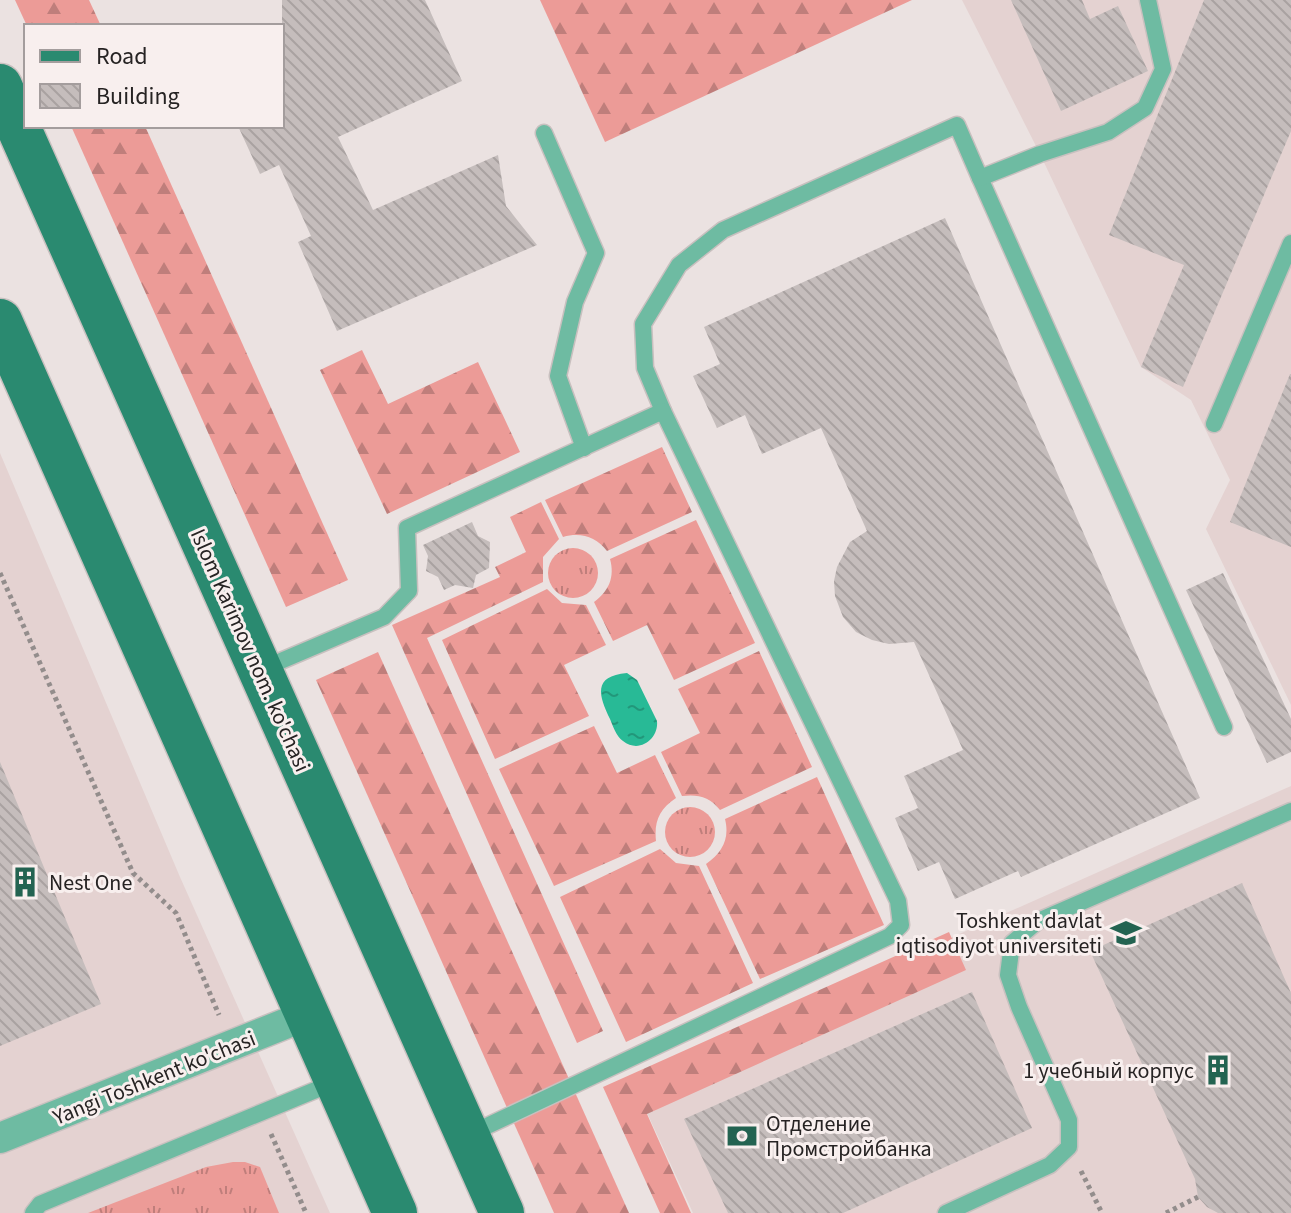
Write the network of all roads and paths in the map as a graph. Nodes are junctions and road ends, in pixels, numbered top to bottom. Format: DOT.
graph roads {
  1 [pos="1148,0"];
  2 [pos="0,86"];
  3 [pos="544,133"];
  4 [pos="980,178"];
  5 [pos="1291,243"];
  6 [pos="0,321"];
  7 [pos="663,411"];
  8 [pos="1214,424"];
  9 [pos="584,448"];
  10 [pos="0,573"];
  11 [pos="260,670"];
  12 [pos="1224,727"];
  13 [pos="1291,811"];
  14 [pos="307,1015"];
  15 [pos="232,1046"];
  16 [pos="337,1081"];
  17 [pos="261,1112"];
  18 [pos="468,1135"];
  19 [pos="0,1138"];
  20 [pos="1069,1147"];
  21 [pos="1198,1197"];
  22 [pos="33,1213"];
  23 [pos="306,1213"];
  24 [pos="395,1213"];
  25 [pos="502,1213"];
  26 [pos="946,1213"];
  27 [pos="1102,1213"];
  28 [pos="1166,1213"];
  1 -- 4 [label="lane"];
  2 -- 11 [label="main road, Islom Karimov nom. ko'chasi"];
  3 -- 9 [label="lane"];
  4 -- 7 [label="lane"];
  4 -- 12 [label="lane"];
  5 -- 8 [label="lane"];
  6 -- 14 [label="main road"];
  7 -- 9 [label="lane"];
  7 -- 18 [label="lane"];
  9 -- 11 [label="lane"];
  10 -- 15 [label="path"];
  11 -- 18 [label="main road, Islom Karimov nom. ko'chasi"];
  13 -- 20 [label="lane"];
  14 -- 15 [label="street, Yangi Toshkent ko'chasi"];
  14 -- 16 [label="main road"];
  15 -- 19 [label="street, Yangi Toshkent ko'chasi"];
  16 -- 17 [label="lane"];
  16 -- 24 [label="main road"];
  17 -- 22 [label="lane"];
  17 -- 23 [label="path"];
  18 -- 25 [label="main road, Islom Karimov nom. ko'chasi"];
  20 -- 26 [label="lane"];
  20 -- 27 [label="path"];
  21 -- 28 [label="path"];
}
